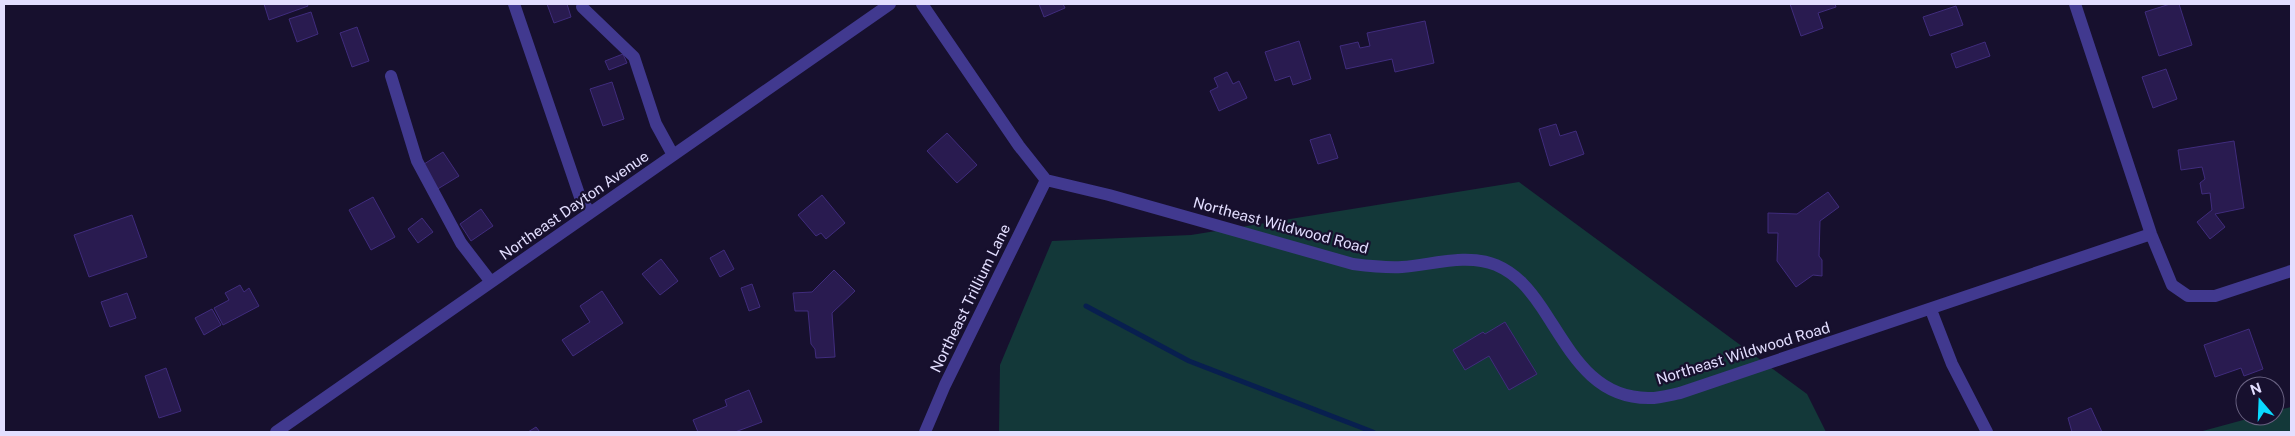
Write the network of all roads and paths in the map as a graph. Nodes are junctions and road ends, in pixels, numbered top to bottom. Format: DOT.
graph roads {
  1 [pos="514,4"];
  2 [pos="890,4"];
  3 [pos="922,4"];
  4 [pos="2075,4"];
  5 [pos="582,8"];
  6 [pos="391,76"];
  7 [pos="673,155"];
  8 [pos="1046,180"];
  9 [pos="590,213"];
  10 [pos="2151,234"];
  11 [pos="2291,271"];
  12 [pos="491,282"];
  13 [pos="1931,310"];
  14 [pos="276,432"];
  15 [pos="925,432"];
  16 [pos="1987,432"];
  1 -- 9 [label="street"];
  2 -- 7 [label="street, Northeast Dayton Avenue"];
  3 -- 8 [label="street"];
  4 -- 10 [label="street"];
  5 -- 7 [label="street"];
  6 -- 12 [label="street"];
  7 -- 9 [label="street, Northeast Dayton Avenue"];
  8 -- 13 [label="street, Northeast Wildwood Road"];
  8 -- 15 [label="street, Northeast Trillium Lane"];
  9 -- 12 [label="street, Northeast Dayton Avenue"];
  10 -- 11 [label="street"];
  10 -- 13 [label="street, Northeast Wildwood Road"];
  12 -- 14 [label="street, Northeast Dayton Avenue"];
  13 -- 16 [label="street"];
}
